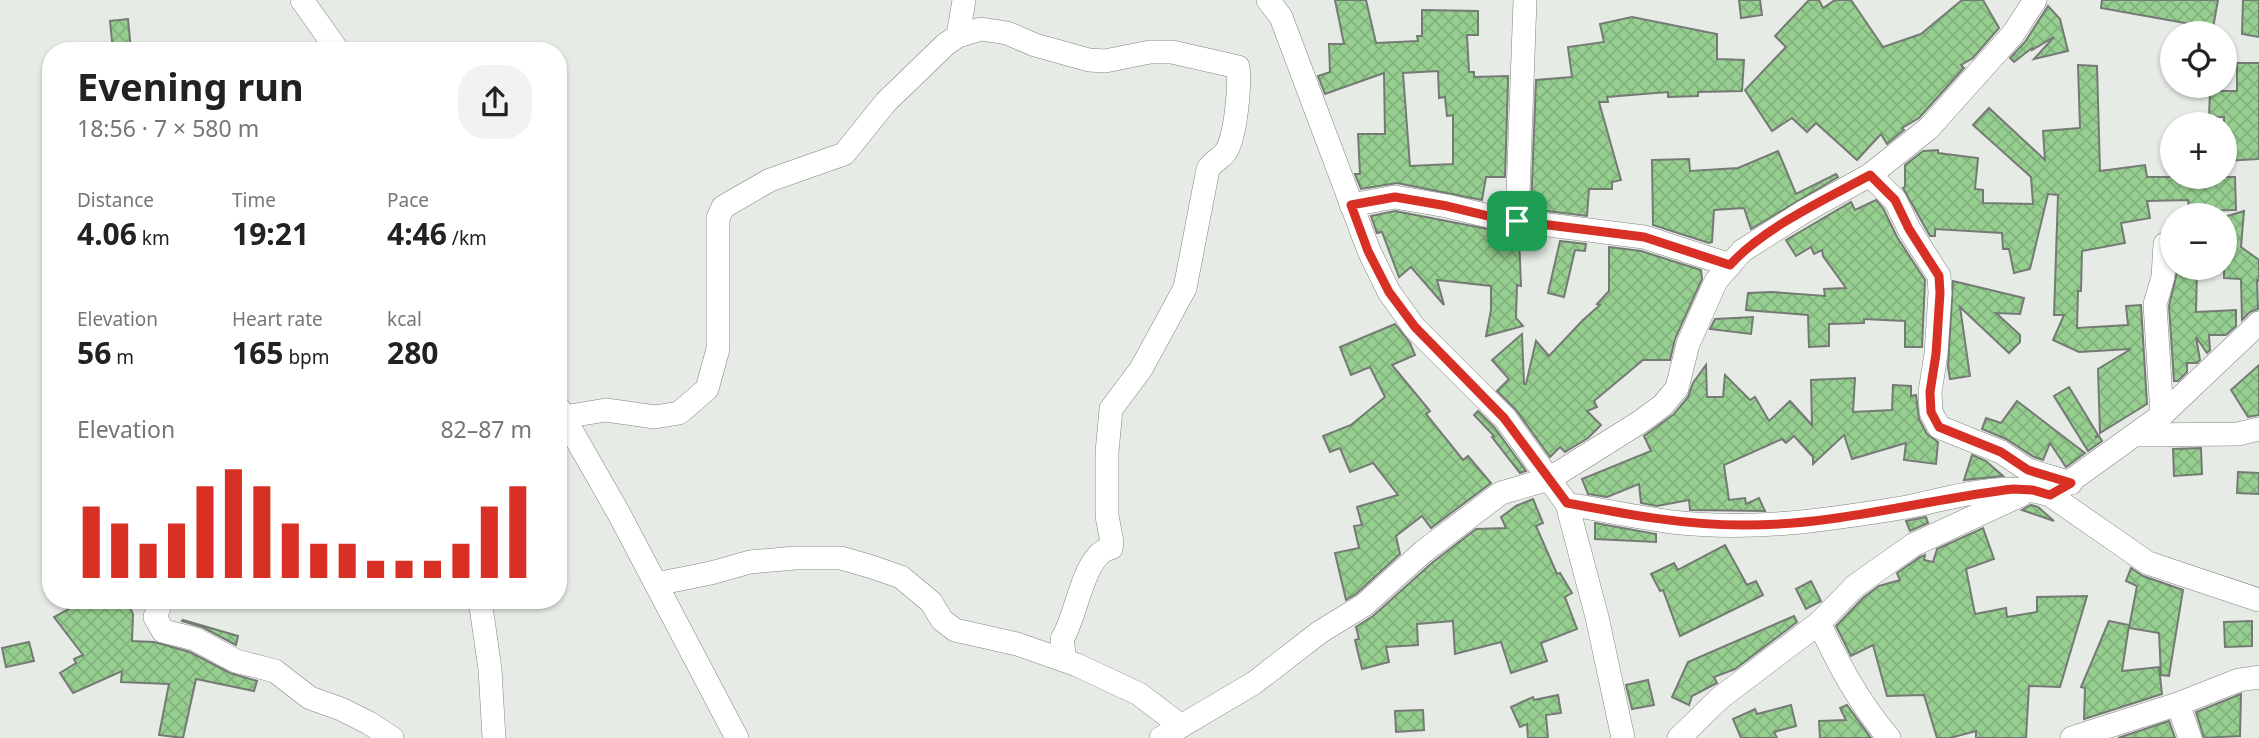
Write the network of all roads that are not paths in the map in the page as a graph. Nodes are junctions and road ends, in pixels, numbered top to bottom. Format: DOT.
graph roads {
  1 [pos="302,0"];
  2 [pos="964,0"];
  3 [pos="1525,0"];
  4 [pos="2035,0"];
  5 [pos="1279,6"];
  6 [pos="958,36"];
  7 [pos="332,42"];
  8 [pos="1870,175"];
  9 [pos="1351,205"];
  10 [pos="1517,221"];
  11 [pos="1730,265"];
  12 [pos="2162,280"];
  13 [pos="2259,323"];
  14 [pos="567,412"];
  15 [pos="2162,415"];
  16 [pos="567,423"];
  17 [pos="2259,429"];
  18 [pos="2138,435"];
  19 [pos="1549,480"];
  20 [pos="2071,483"];
  21 [pos="2041,493"];
  22 [pos="1567,503"];
  23 [pos="656,584"];
  24 [pos="2259,600"];
  25 [pos="158,609"];
  26 [pos="481,609"];
  27 [pos="1819,623"];
  28 [pos="1065,660"];
  29 [pos="2259,677"];
  30 [pos="2178,704"];
  31 [pos="1181,726"];
  32 [pos="392,738"];
  33 [pos="494,738"];
  34 [pos="737,738"];
  35 [pos="1161,738"];
  36 [pos="1623,738"];
  37 [pos="1679,738"];
  38 [pos="1889,738"];
  39 [pos="2072,738"];
  40 [pos="2190,738"];
  1 -- 7 [label="street"];
  2 -- 6 [label="street"];
  3 -- 10 [label="street"];
  4 -- 8 [label="street"];
  5 -- 9 [label="street"];
  6 -- 14 [label="street"];
  6 -- 28 [label="street"];
  8 -- 11 [label="street"];
  8 -- 20 [label="street"];
  9 -- 10 [label="street"];
  9 -- 19 [label="street"];
  10 -- 11 [label="street"];
  11 -- 19 [label="street"];
  12 -- 15 [label="street"];
  13 -- 15 [label="street"];
  15 -- 18 [label="street"];
  16 -- 23 [label="street"];
  17 -- 18 [label="street"];
  18 -- 20 [label="street"];
  19 -- 22 [label="street"];
  19 -- 31 [label="street"];
  20 -- 21 [label="street"];
  21 -- 22 [label="street"];
  21 -- 24 [label="street"];
  21 -- 27 [label="street"];
  22 -- 36 [label="street"];
  23 -- 28 [label="street"];
  23 -- 34 [label="street"];
  25 -- 32 [label="street"];
  26 -- 33 [label="street"];
  27 -- 37 [label="street"];
  27 -- 38 [label="street"];
  28 -- 31 [label="street"];
  29 -- 30 [label="street"];
  30 -- 39 [label="street"];
  30 -- 40 [label="street"];
  31 -- 35 [label="street"];
}
